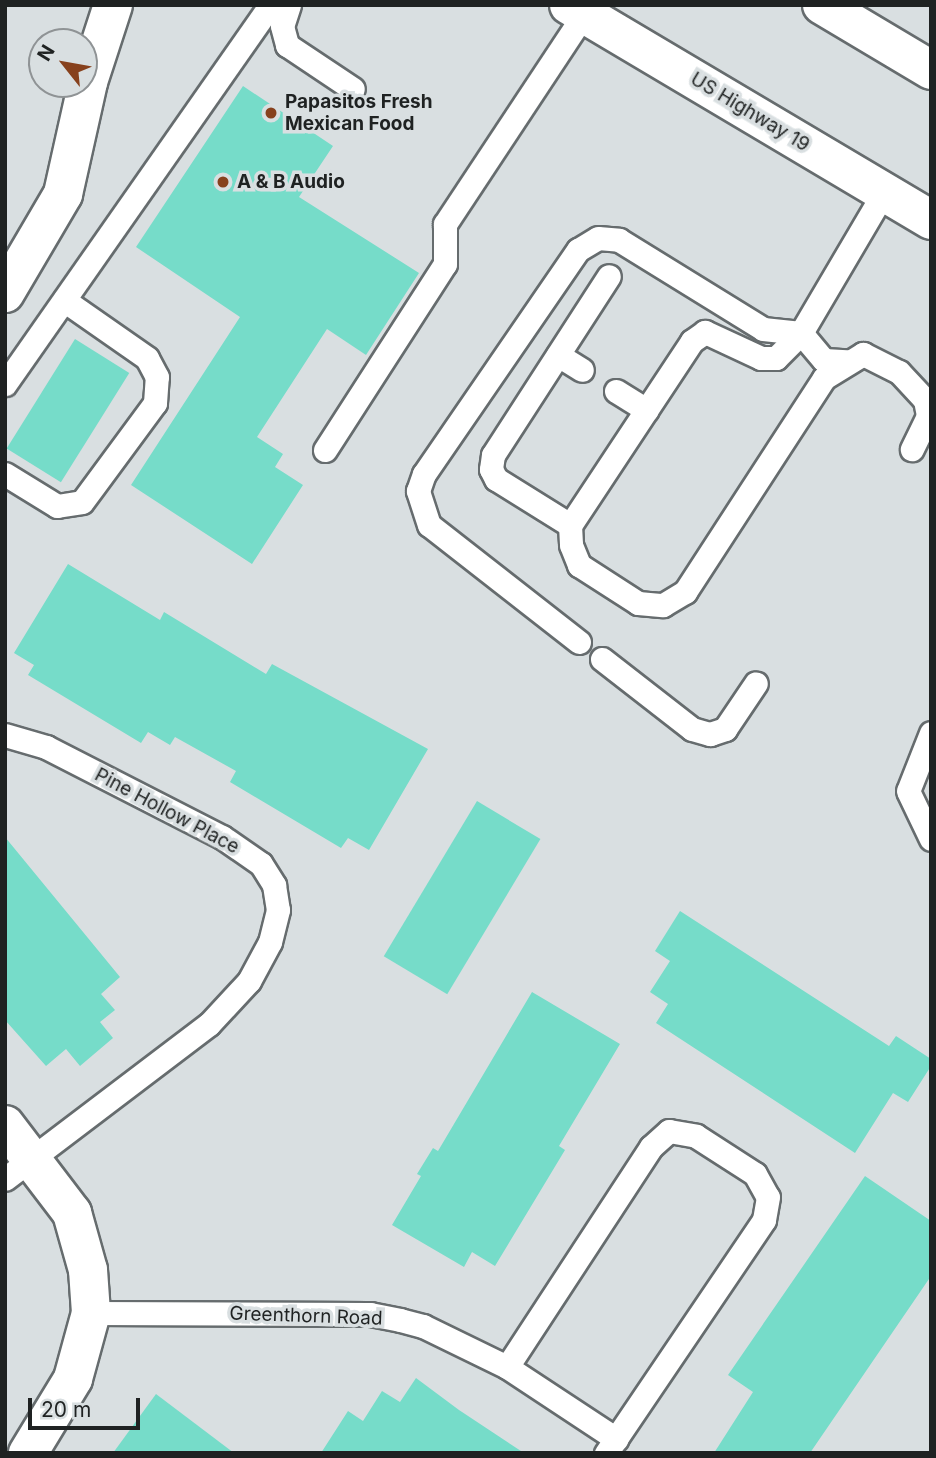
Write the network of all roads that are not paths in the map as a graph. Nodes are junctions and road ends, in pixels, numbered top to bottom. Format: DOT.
graph roads {
  1 [pos="113,5"];
  2 [pos="270,5"];
  3 [pos="289,5"];
  4 [pos="822,5"];
  5 [pos="577,10"];
  6 [pos="931,70"];
  7 [pos="353,89"];
  8 [pos="884,192"];
  9 [pos="931,220"];
  10 [pos="609,276"];
  11 [pos="5,293"];
  12 [pos="64,300"];
  13 [pos="801,333"];
  14 [pos="558,355"];
  15 [pos="846,361"];
  16 [pos="582,370"];
  17 [pos="5,384"];
  18 [pos="616,391"];
  19 [pos="646,410"];
  20 [pos="912,449"];
  21 [pos="325,450"];
  22 [pos="5,474"];
  23 [pos="570,525"];
  24 [pos="579,642"];
  25 [pos="602,659"];
  26 [pos="756,682"];
  27 [pos="931,733"];
  28 [pos="5,735"];
  29 [pos="931,839"];
  30 [pos="5,1125"];
  31 [pos="19,1169"];
  32 [pos="91,1313"];
  33 [pos="508,1367"];
  34 [pos="611,1446"];
  35 [pos="28,1453"];
  1 -- 11 [label="main road"];
  2 -- 12 [label="lane"];
  3 -- 7 [label="lane"];
  4 -- 6 [label="main road"];
  5 -- 8 [label="main road, US Highway 19"];
  5 -- 21 [label="lane"];
  8 -- 9 [label="main road, US Highway 19"];
  8 -- 13 [label="lane"];
  10 -- 14 [label="lane"];
  12 -- 17 [label="lane"];
  12 -- 22 [label="lane"];
  13 -- 15 [label="lane"];
  13 -- 19 [label="lane"];
  13 -- 24 [label="lane"];
  14 -- 16 [label="lane"];
  14 -- 23 [label="lane"];
  15 -- 20 [label="lane"];
  15 -- 23 [label="lane"];
  18 -- 19 [label="lane"];
  19 -- 23 [label="lane"];
  25 -- 26 [label="lane"];
  27 -- 29 [label="lane"];
  28 -- 31 [label="lane, Pine Hollow Place"];
  30 -- 31 [label="main road"];
  31 -- 32 [label="main road"];
  32 -- 33 [label="lane, Greenthorn Road"];
  32 -- 35 [label="main road"];
  33 -- 34 [label="lane, Greenthorn Road"];
  33 -- 34 [label="lane"];
}
